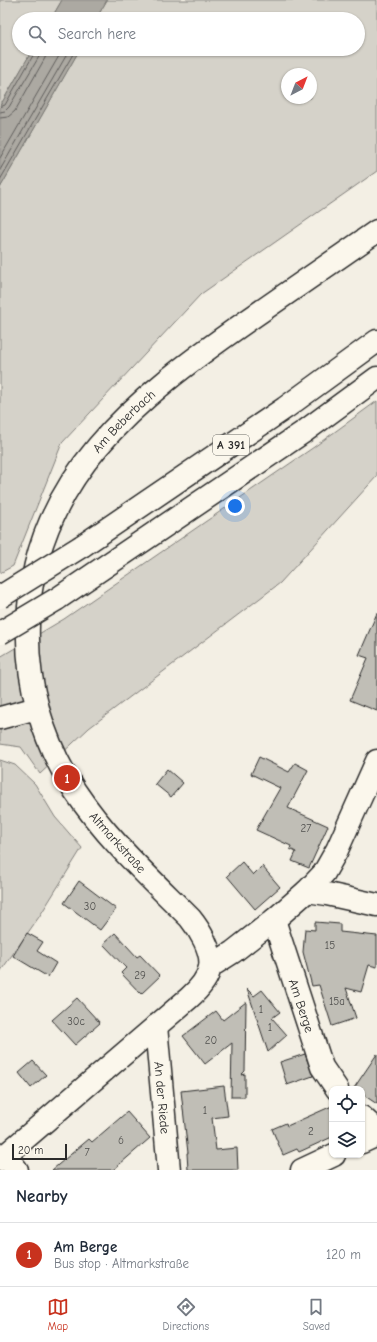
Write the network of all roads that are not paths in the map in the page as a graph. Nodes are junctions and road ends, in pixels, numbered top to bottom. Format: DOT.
graph roads {
  1 [pos="377,231"];
  2 [pos="377,341"];
  3 [pos="377,378"];
  4 [pos="0,597"];
  5 [pos="0,633"];
  6 [pos="37,708"];
  7 [pos="0,718"];
  8 [pos="374,774"];
  9 [pos="307,891"];
  10 [pos="377,905"];
  11 [pos="274,920"];
  12 [pos="211,966"];
  13 [pos="156,1026"];
  14 [pos="335,1086"];
  15 [pos="365,1120"];
  16 [pos="377,1131"];
  17 [pos="377,1135"];
  18 [pos="365,1141"];
  19 [pos="329,1157"];
  20 [pos="7,1162"];
  21 [pos="169,1170"];
  22 [pos="302,1170"];
  1 -- 6 [label="main road, Am Beberbach"];
  2 -- 4 [label="main road, A 391, bridge"];
  3 -- 5 [label="main road, A 391, bridge"];
  6 -- 7 [label="main road"];
  6 -- 12 [label="main road, Altmarkstraße"];
  8 -- 9 [label="main road"];
  9 -- 10 [label="main road"];
  9 -- 11 [label="main road"];
  11 -- 12 [label="main road"];
  11 -- 14 [label="main road, Am Berge"];
  12 -- 13 [label="main road"];
  13 -- 20 [label="main road"];
  13 -- 21 [label="main road, An der Riede"];
  15 -- 16 [label="main road"];
  17 -- 18 [label="main road"];
  19 -- 22 [label="main road"];
}
